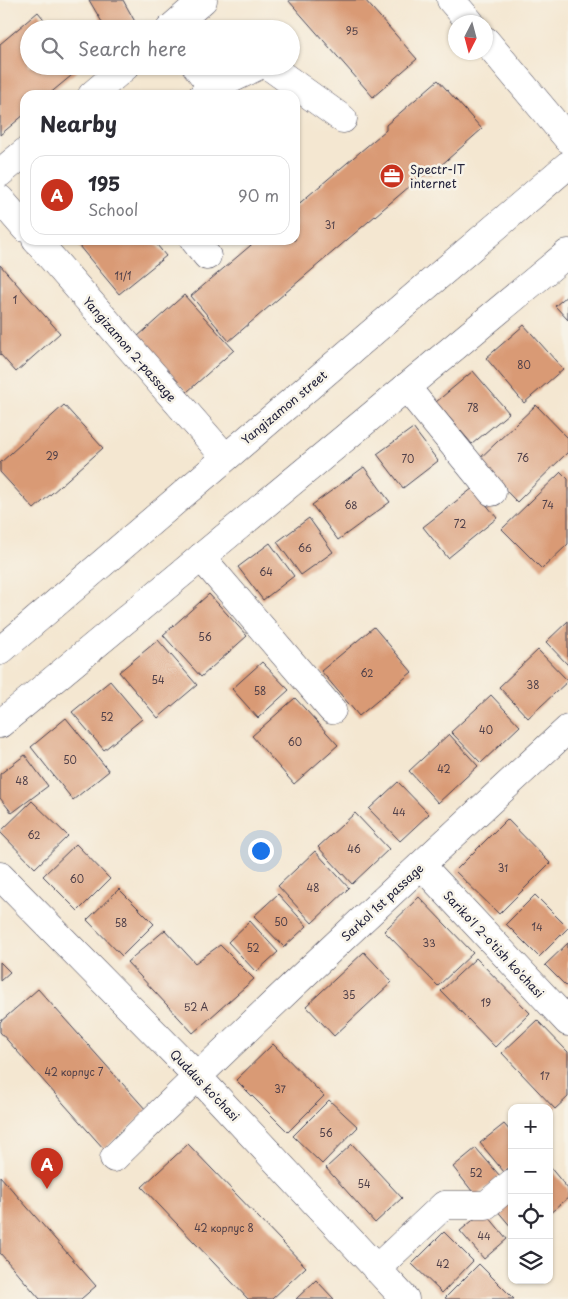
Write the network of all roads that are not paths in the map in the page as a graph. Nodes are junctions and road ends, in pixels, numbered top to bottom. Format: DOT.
graph roads {
  1 [pos="203,0"];
  2 [pos="451,0"];
  3 [pos="464,15"];
  4 [pos="180,20"];
  5 [pos="493,49"];
  6 [pos="115,75"];
  7 [pos="201,75"];
  8 [pos="242,75"];
  9 [pos="282,75"];
  10 [pos="98,90"];
  11 [pos="208,90"];
  12 [pos="215,90"];
  13 [pos="343,119"];
  14 [pos="568,139"];
  15 [pos="20,156"];
  16 [pos="568,165"];
  17 [pos="0,174"];
  18 [pos="0,199"];
  19 [pos="20,222"];
  20 [pos="40,245"];
  21 [pos="568,253"];
  22 [pos="406,387"];
  23 [pos="225,458"];
  24 [pos="492,492"];
  25 [pos="201,556"];
  26 [pos="0,651"];
  27 [pos="332,710"];
  28 [pos="0,724"];
  29 [pos="568,729"];
  30 [pos="421,865"];
  31 [pos="0,876"];
  32 [pos="568,1022"];
  33 [pos="197,1076"];
  34 [pos="114,1158"];
  35 [pos="508,1186"];
  36 [pos="376,1269"];
  37 [pos="404,1299"];
  1 -- 4 [label="street"];
  2 -- 3 [label="street"];
  5 -- 14 [label="street"];
  6 -- 10 [label="street"];
  7 -- 11 [label="street"];
  8 -- 12 [label="street"];
  9 -- 13 [label="street"];
  15 -- 17 [label="street"];
  16 -- 23 [label="street, Yangizamon street"];
  18 -- 19 [label="street"];
  20 -- 23 [label="street, Yangizamon 2-passage"];
  21 -- 22 [label="street"];
  22 -- 24 [label="street"];
  22 -- 25 [label="street"];
  23 -- 26 [label="street, Yangizamon street"];
  25 -- 27 [label="street"];
  25 -- 28 [label="street"];
  29 -- 30 [label="street, Sarkol 1st passage"];
  30 -- 32 [label="street, Sariko'l 2-o'tish ko'chasi"];
  30 -- 33 [label="street, Sarkol 1st passage"];
  31 -- 33 [label="street, Quddus ko'chasi"];
  33 -- 34 [label="street, Sarkol 1st passage"];
  33 -- 36 [label="street, Quddus ko'chasi"];
  35 -- 36 [label="street"];
  36 -- 37 [label="street, Quddus ko'chasi"];
}
